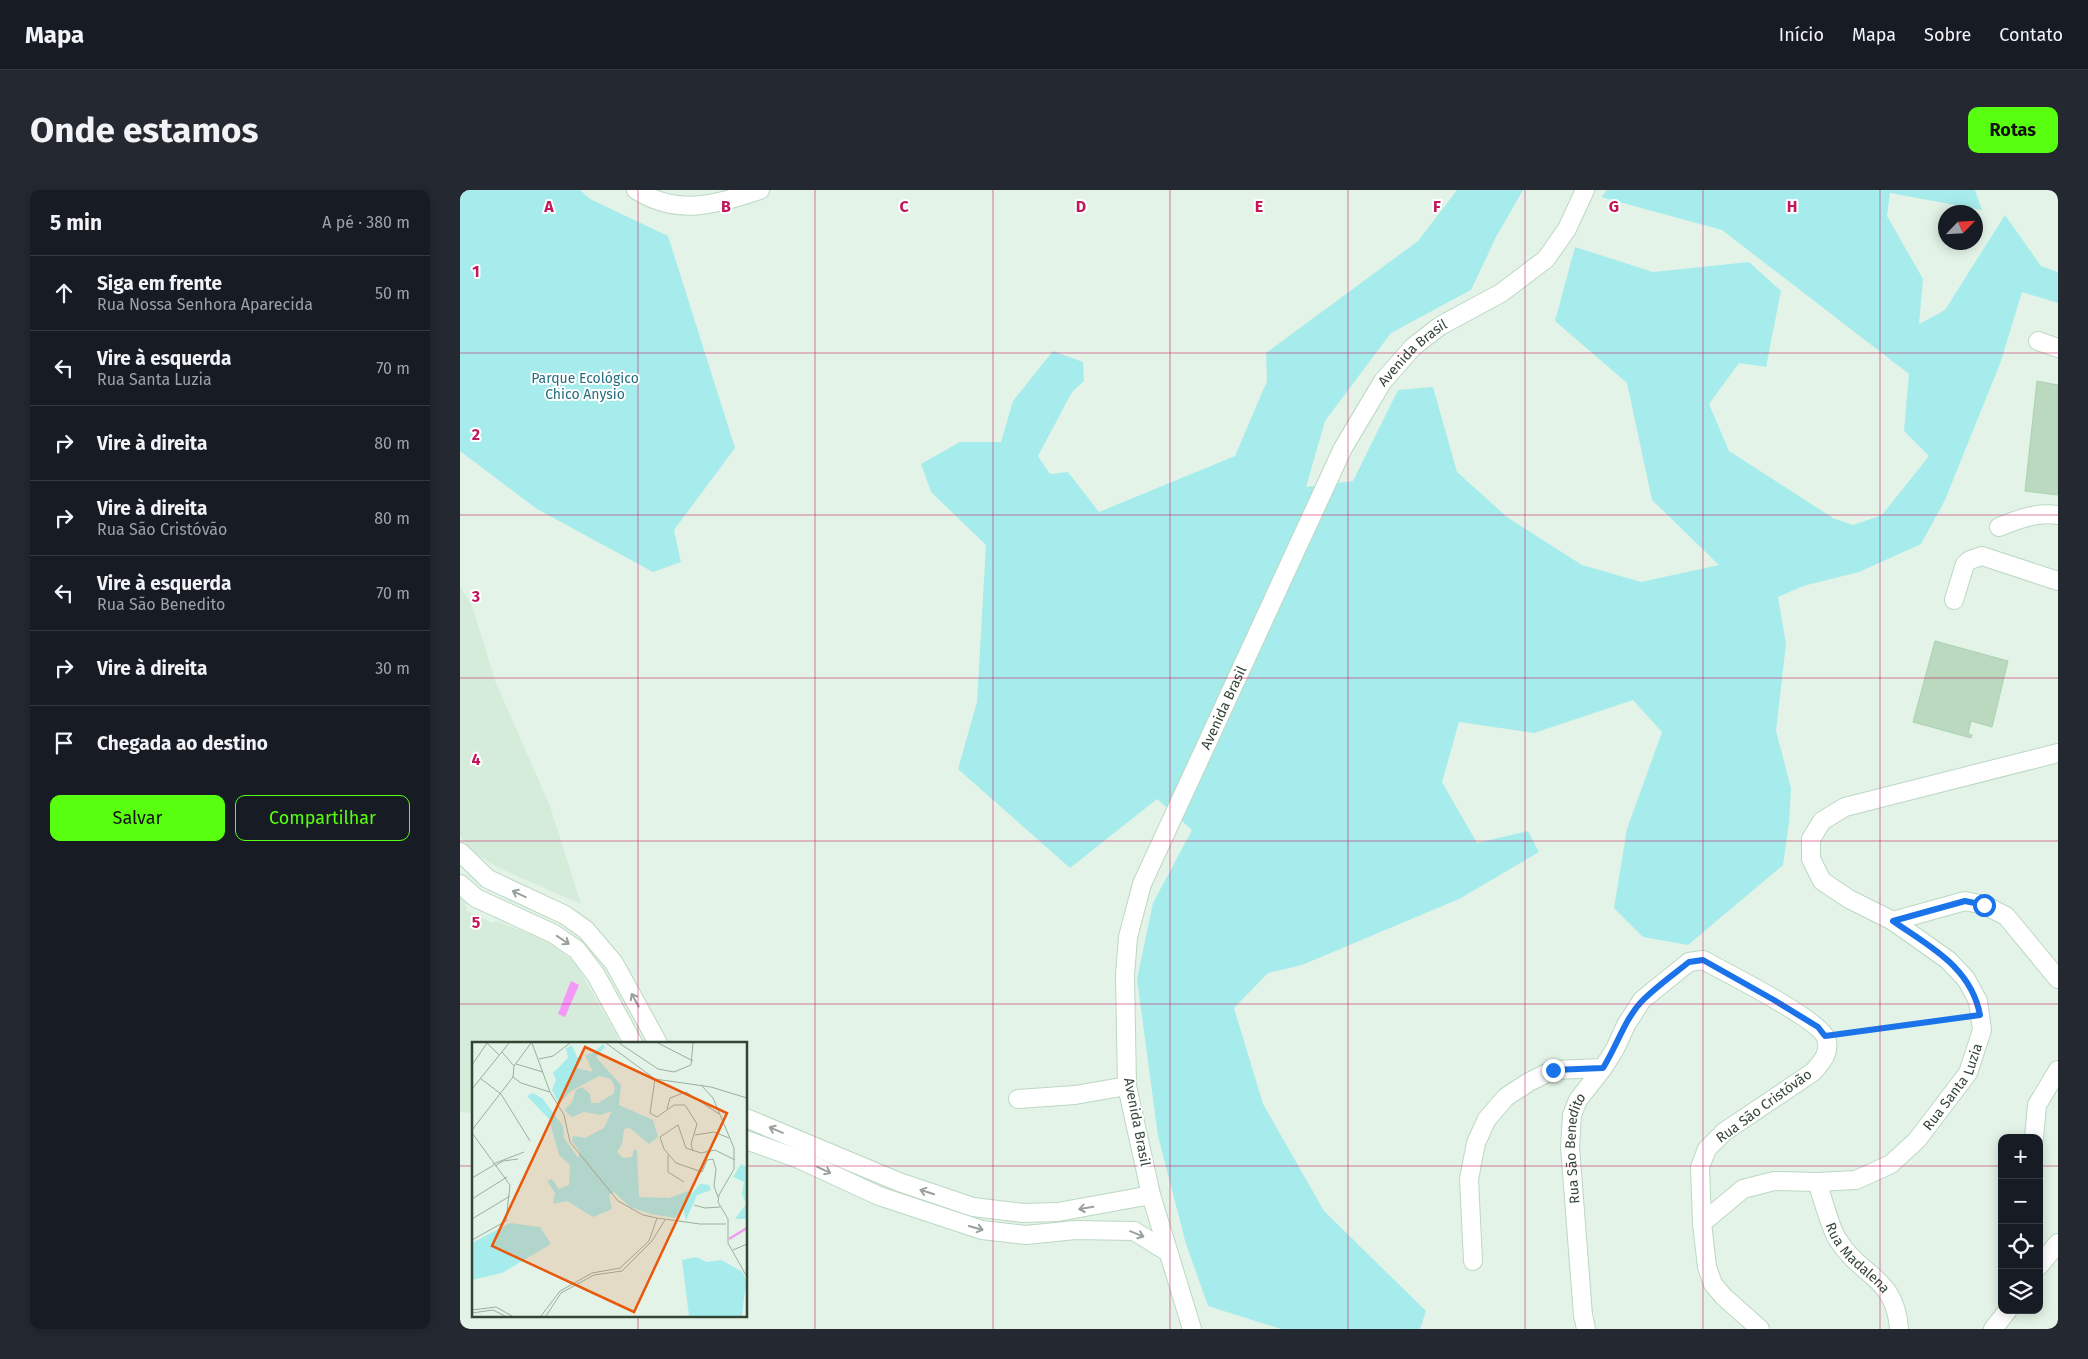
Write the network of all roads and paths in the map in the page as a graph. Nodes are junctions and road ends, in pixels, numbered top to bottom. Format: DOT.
graph roads {
  1 [pos="636,190"];
  2 [pos="760,190"];
  3 [pos="1585,190"];
  4 [pos="2038,340"];
  5 [pos="2058,348"];
  6 [pos="2058,515"];
  7 [pos="1999,527"];
  8 [pos="2058,581"];
  9 [pos="1954,600"];
  10 [pos="2058,753"];
  11 [pos="460,852"];
  12 [pos="460,884"];
  13 [pos="1893,921"];
  14 [pos="2058,979"];
  15 [pos="1980,1015"];
  16 [pos="1825,1036"];
  17 [pos="632,1042"];
  18 [pos="657,1042"];
  19 [pos="1603,1068"];
  20 [pos="2058,1070"];
  21 [pos="1128,1086"];
  22 [pos="1018,1098"];
  23 [pos="748,1119"];
  24 [pos="2034,1134"];
  25 [pos="748,1140"];
  26 [pos="802,1151"];
  27 [pos="1817,1182"];
  28 [pos="1151,1195"];
  29 [pos="1702,1222"];
  30 [pos="2058,1243"];
  31 [pos="1168,1252"];
  32 [pos="1474,1261"];
  33 [pos="2043,1261"];
  34 [pos="2005,1314"];
  35 [pos="1192,1329"];
  36 [pos="1586,1329"];
  37 [pos="1760,1329"];
  38 [pos="1899,1329"];
  39 [pos="1992,1329"];
  1 -- 2 [label="street"];
  3 -- 21 [label="street, Avenida Brasil"];
  4 -- 5 [label="street"];
  6 -- 7 [label="street"];
  8 -- 9 [label="street"];
  10 -- 13 [label="street, Rua Santa Luzia"];
  18 -- 11 [label="street, one-way"];
  12 -- 17 [label="street, one-way"];
  13 -- 14 [label="street"];
  13 -- 15 [label="street, Rua Santa Luzia"];
  15 -- 16 [label="path"];
  15 -- 27 [label="street, Rua Santa Luzia"];
  16 -- 19 [label="street, Rua São Benedito"];
  16 -- 29 [label="street, Rua São Cristóvão"];
  19 -- 32 [label="street"];
  19 -- 36 [label="street, Rua São Benedito"];
  20 -- 24 [label="street"];
  21 -- 22 [label="street"];
  21 -- 28 [label="street, Avenida Brasil"];
  26 -- 23 [label="street, one-way"];
  25 -- 26 [label="street"];
  28 -- 26 [label="street, one-way"];
  26 -- 31 [label="street, one-way"];
  27 -- 29 [label="street, Rua Santa Luzia"];
  27 -- 38 [label="street, Rua Madalena"];
  28 -- 31 [label="street, Avenida Brasil"];
  29 -- 37 [label="street, Rua São Cristóvão"];
  30 -- 33 [label="street"];
  31 -- 35 [label="street, Avenida Brasil"];
  34 -- 39 [label="street"];
}
